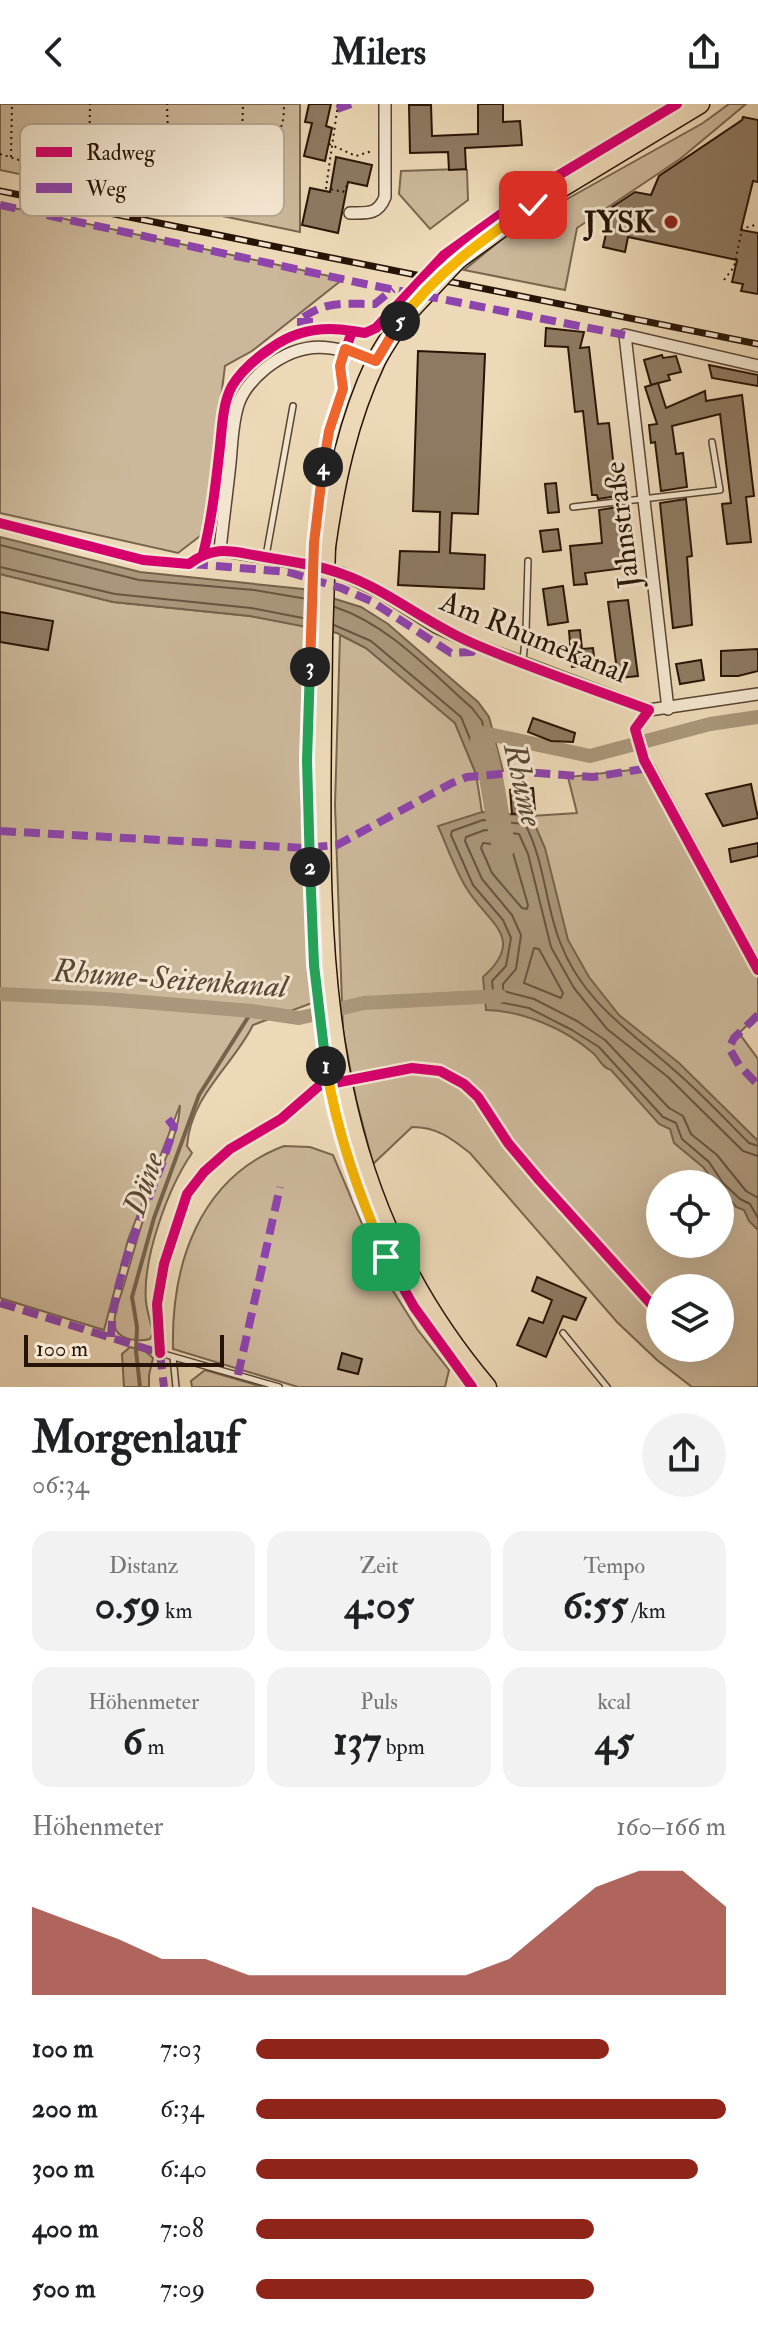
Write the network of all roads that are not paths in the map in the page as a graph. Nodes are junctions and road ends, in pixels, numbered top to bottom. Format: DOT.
graph roads {
  1 [pos="385,104"];
  2 [pos="700,104"];
  3 [pos="350,213"];
  4 [pos="376,361"];
  5 [pos="758,366"];
  6 [pos="293,406"];
  7 [pos="712,442"];
  8 [pos="642,497"];
  9 [pos="573,507"];
  10 [pos="0,523"];
  11 [pos="220,550"];
  12 [pos="266,557"];
  13 [pos="528,561"];
  14 [pos="522,662"];
  15 [pos="758,694"];
  16 [pos="668,709"];
  17 [pos="649,710"];
  18 [pos="635,729"];
  19 [pos="649,768"];
  20 [pos="758,970"];
  21 [pos="563,1333"];
  22 [pos="160,1353"];
  23 [pos="173,1357"];
  24 [pos="176,1387"];
  25 [pos="279,1387"];
  26 [pos="487,1387"];
  27 [pos="607,1387"];
  1 -- 3 [label="street"];
  2 -- 4 [label="main road, bridge"];
  4 -- 11 [label="street"];
  4 -- 26 [label="main road, bridge"];
  5 -- 8 [label="street, Jahnstraße"];
  6 -- 12 [label="lane"];
  7 -- 8 [label="lane"];
  8 -- 9 [label="lane"];
  8 -- 16 [label="street, Jahnstraße"];
  10 -- 11 [label="lane"];
  11 -- 12 [label="street, Am Rhumekanal"];
  12 -- 14 [label="street, Am Rhumekanal"];
  13 -- 14 [label="lane"];
  14 -- 17 [label="street, Am Rhumekanal"];
  15 -- 16 [label="street, Am Rhumekanal"];
  16 -- 17 [label="street, Am Rhumekanal"];
  17 -- 18 [label="lane"];
  19 -- 20 [label="street"];
  21 -- 27 [label="lane"];
  22 -- 23 [label="lane"];
  23 -- 24 [label="lane"];
  23 -- 25 [label="lane"];
}
